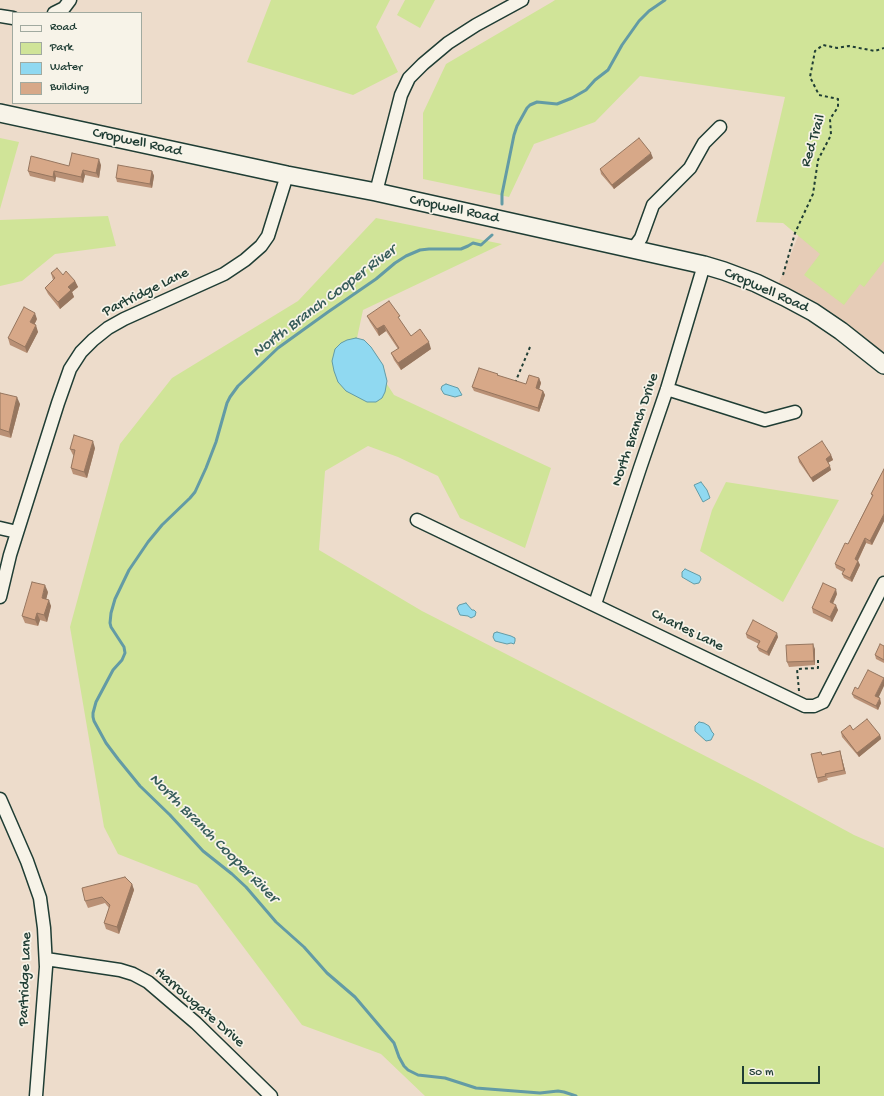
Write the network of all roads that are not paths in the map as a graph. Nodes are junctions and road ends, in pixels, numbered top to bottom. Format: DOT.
graph roads {
  1 [pos="70,0"];
  2 [pos="522,0"];
  3 [pos="56,12"];
  4 [pos="0,16"];
  5 [pos="12,18"];
  6 [pos="0,113"];
  7 [pos="720,127"];
  8 [pos="287,175"];
  9 [pos="376,192"];
  10 [pos="634,250"];
  11 [pos="704,265"];
  12 [pos="884,365"];
  13 [pos="667,389"];
  14 [pos="796,412"];
  15 [pos="417,520"];
  16 [pos="0,528"];
  17 [pos="17,532"];
  18 [pos="884,583"];
  19 [pos="0,597"];
  20 [pos="595,604"];
  21 [pos="0,799"];
  22 [pos="46,959"];
  23 [pos="36,1096"];
  24 [pos="271,1096"];
  1 -- 3 [label="street"];
  2 -- 9 [label="street"];
  4 -- 5 [label="street"];
  6 -- 8 [label="street, Cropwell Road"];
  7 -- 10 [label="street"];
  8 -- 9 [label="street, Cropwell Road"];
  8 -- 17 [label="street, Partridge Lane"];
  9 -- 10 [label="street, Cropwell Road"];
  10 -- 11 [label="street, Cropwell Road"];
  11 -- 12 [label="street, Cropwell Road"];
  11 -- 13 [label="street, North Branch Drive"];
  13 -- 14 [label="street"];
  13 -- 20 [label="street, North Branch Drive"];
  15 -- 20 [label="street, Charles Lane"];
  16 -- 17 [label="street"];
  17 -- 19 [label="street, Partridge Lane"];
  18 -- 20 [label="street, Charles Lane"];
  21 -- 22 [label="street, Partridge Lane"];
  22 -- 23 [label="street, Partridge Lane"];
  22 -- 24 [label="street, Harrowgate Drive"];
}
